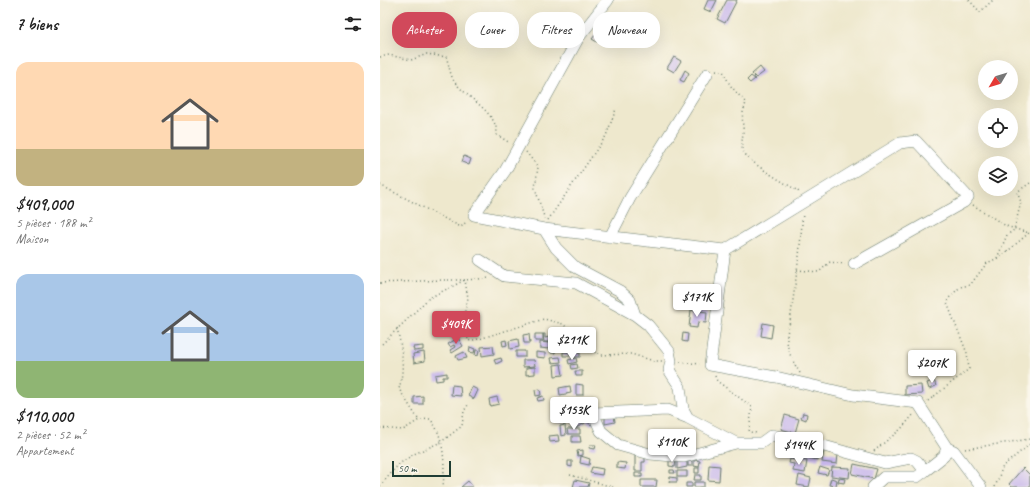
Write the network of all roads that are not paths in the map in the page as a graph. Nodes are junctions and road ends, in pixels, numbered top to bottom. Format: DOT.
graph roads {
  1 [pos="608,0"];
  2 [pos="707,74"];
  3 [pos="544,229"];
  4 [pos="610,237"];
  5 [pos="725,250"];
  6 [pos="480,260"];
  7 [pos="854,264"];
  8 [pos="634,315"];
  9 [pos="688,418"];
  10 [pos="736,443"];
  11 [pos="951,449"];
  12 [pos="925,471"];
  13 [pos="873,487"];
  14 [pos="981,487"];
  1 -- 3 [label="street"];
  2 -- 4 [label="street"];
  3 -- 4 [label="street"];
  3 -- 8 [label="street"];
  4 -- 5 [label="street"];
  5 -- 7 [label="street"];
  5 -- 11 [label="street"];
  6 -- 8 [label="street"];
  8 -- 9 [label="street"];
  9 -- 10 [label="street"];
  9 -- 10 [label="street"];
  10 -- 12 [label="street"];
  11 -- 12 [label="street"];
  11 -- 14 [label="street"];
  12 -- 13 [label="street"];
}
